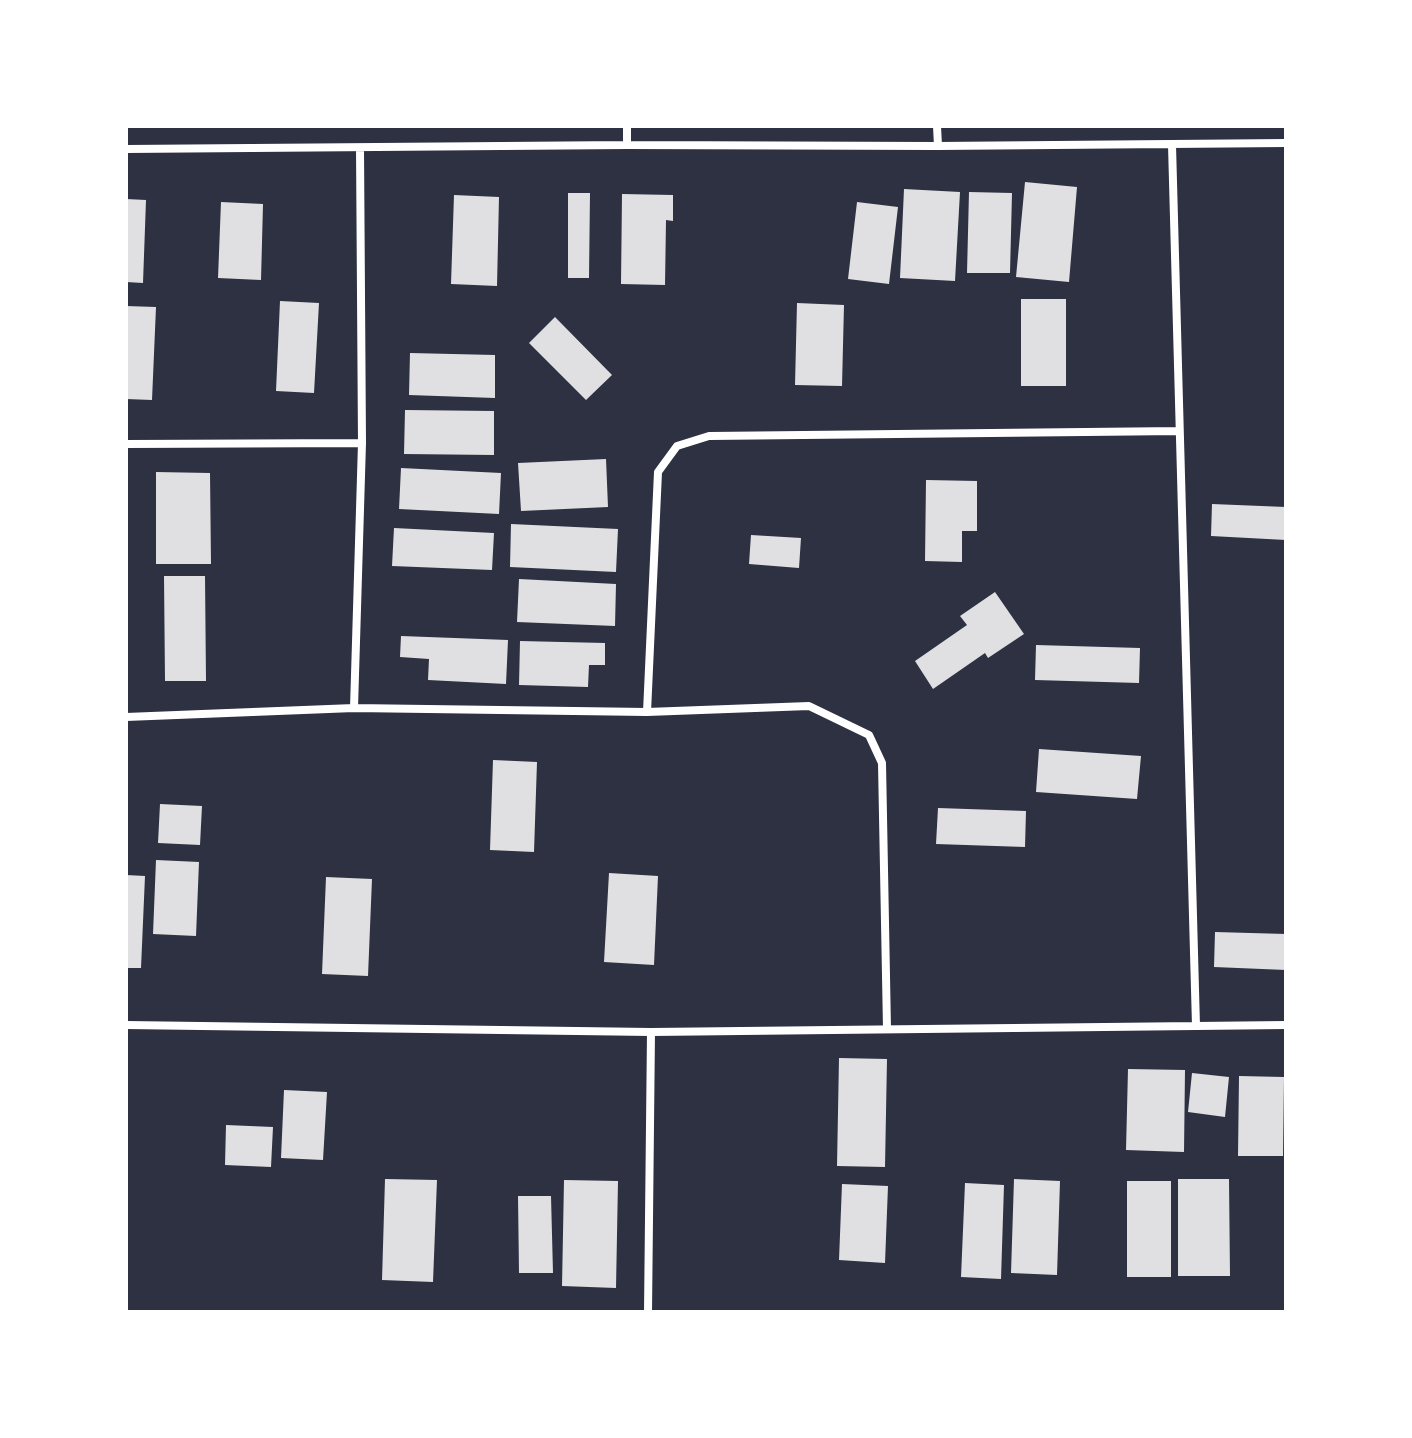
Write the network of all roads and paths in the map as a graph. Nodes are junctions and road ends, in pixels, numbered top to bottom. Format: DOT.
graph roads {
  1 [pos="627,126"];
  2 [pos="937,126"];
  3 [pos="1286,143"];
  4 [pos="627,145"];
  5 [pos="1172,145"];
  6 [pos="938,146"];
  7 [pos="360,148"];
  8 [pos="126,149"];
  9 [pos="1179,431"];
  10 [pos="362,443"];
  11 [pos="126,444"];
  12 [pos="354,708"];
  13 [pos="647,712"];
  14 [pos="126,717"];
  15 [pos="126,1025"];
  16 [pos="1286,1025"];
  17 [pos="1196,1026"];
  18 [pos="887,1029"];
  19 [pos="651,1032"];
  20 [pos="648,1312"];
  1 -- 4 [label="street"];
  2 -- 6 [label="street"];
  3 -- 5 [label="street"];
  4 -- 6 [label="street"];
  4 -- 7 [label="street"];
  5 -- 6 [label="street"];
  5 -- 9 [label="street"];
  7 -- 8 [label="street"];
  7 -- 10 [label="street"];
  9 -- 13 [label="street"];
  9 -- 17 [label="street"];
  10 -- 11 [label="street"];
  10 -- 12 [label="street"];
  12 -- 13 [label="street"];
  12 -- 14 [label="street"];
  13 -- 18 [label="street"];
  15 -- 19 [label="street"];
  16 -- 17 [label="street"];
  17 -- 18 [label="street"];
  18 -- 19 [label="street"];
  19 -- 20 [label="street"];
}
